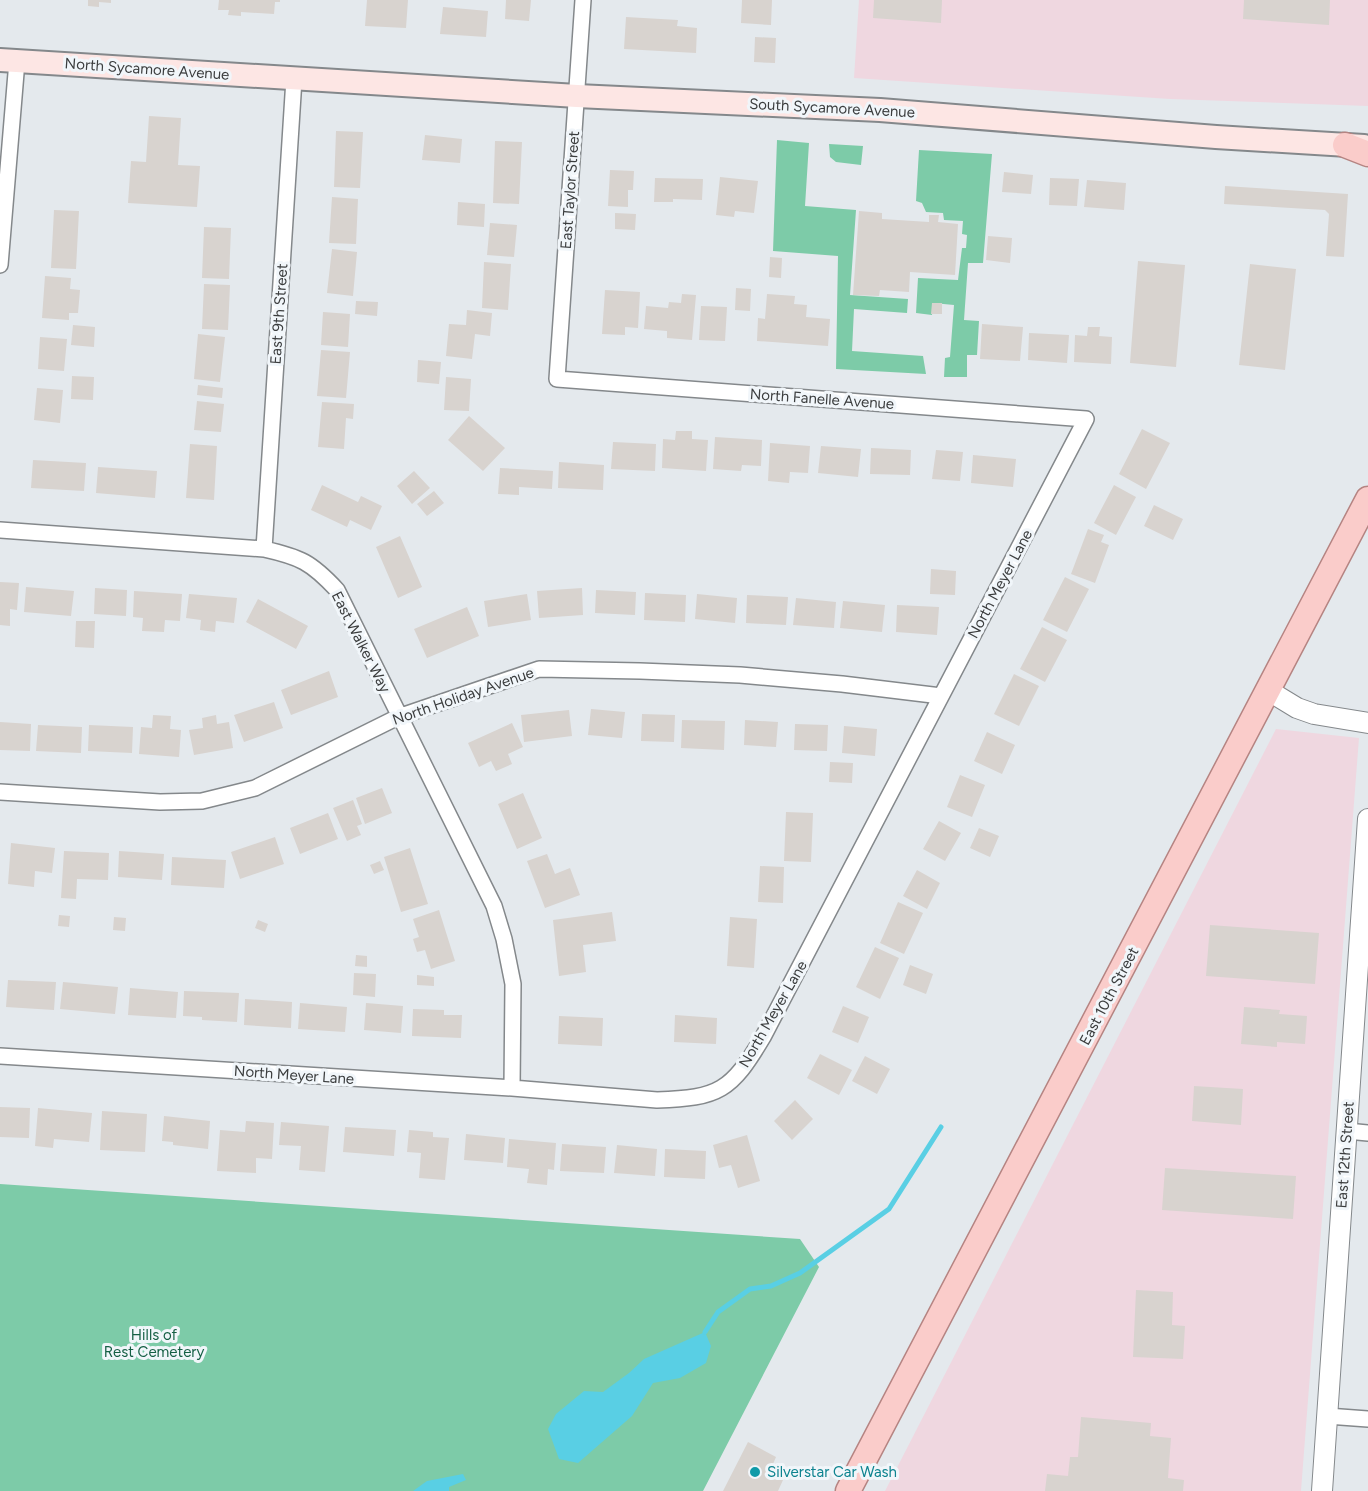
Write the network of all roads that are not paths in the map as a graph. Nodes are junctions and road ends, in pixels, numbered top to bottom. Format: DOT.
graph roads {
  1 [pos="584,0"];
  2 [pos="8,60"];
  3 [pos="294,79"];
  4 [pos="577,96"];
  5 [pos="1357,146"];
  6 [pos="1368,154"];
  7 [pos="0,265"];
  8 [pos="557,379"];
  9 [pos="1086,418"];
  10 [pos="1368,499"];
  11 [pos="0,530"];
  12 [pos="264,549"];
  13 [pos="1269,691"];
  14 [pos="941,696"];
  15 [pos="398,717"];
  16 [pos="1368,723"];
  17 [pos="0,792"];
  18 [pos="1368,819"];
  19 [pos="0,1056"];
  20 [pos="512,1088"];
  21 [pos="1347,1131"];
  22 [pos="1368,1133"];
  23 [pos="1327,1416"];
  24 [pos="1368,1419"];
  25 [pos="848,1491"];
  26 [pos="1322,1491"];
  1 -- 4 [label="street, East Taylor Street"];
  2 -- 3 [label="main road, North Sycamore Avenue"];
  2 -- 7 [label="street"];
  3 -- 4 [label="main road, South Sycamore Avenue"];
  3 -- 12 [label="street, East 9th Street"];
  4 -- 5 [label="main road, South Sycamore Avenue"];
  4 -- 8 [label="street, East Taylor Street"];
  5 -- 6 [label="main road"];
  8 -- 9 [label="street, North Fanelle Avenue"];
  9 -- 14 [label="street, North Meyer Lane"];
  10 -- 13 [label="main road, East 10th Street"];
  11 -- 12 [label="street, East Walker Way"];
  12 -- 15 [label="street, East Walker Way"];
  13 -- 16 [label="street"];
  13 -- 25 [label="main road, East 10th Street"];
  14 -- 15 [label="street, North Holiday Avenue"];
  14 -- 20 [label="street, North Meyer Lane"];
  15 -- 17 [label="street, North Holiday Avenue"];
  15 -- 20 [label="street, East Walker Way"];
  18 -- 21 [label="street, East 12th Street"];
  19 -- 20 [label="street, North Meyer Lane"];
  21 -- 22 [label="street"];
  21 -- 23 [label="street, East 12th Street"];
  23 -- 24 [label="street"];
  23 -- 26 [label="street, East 12th Street"];
}
